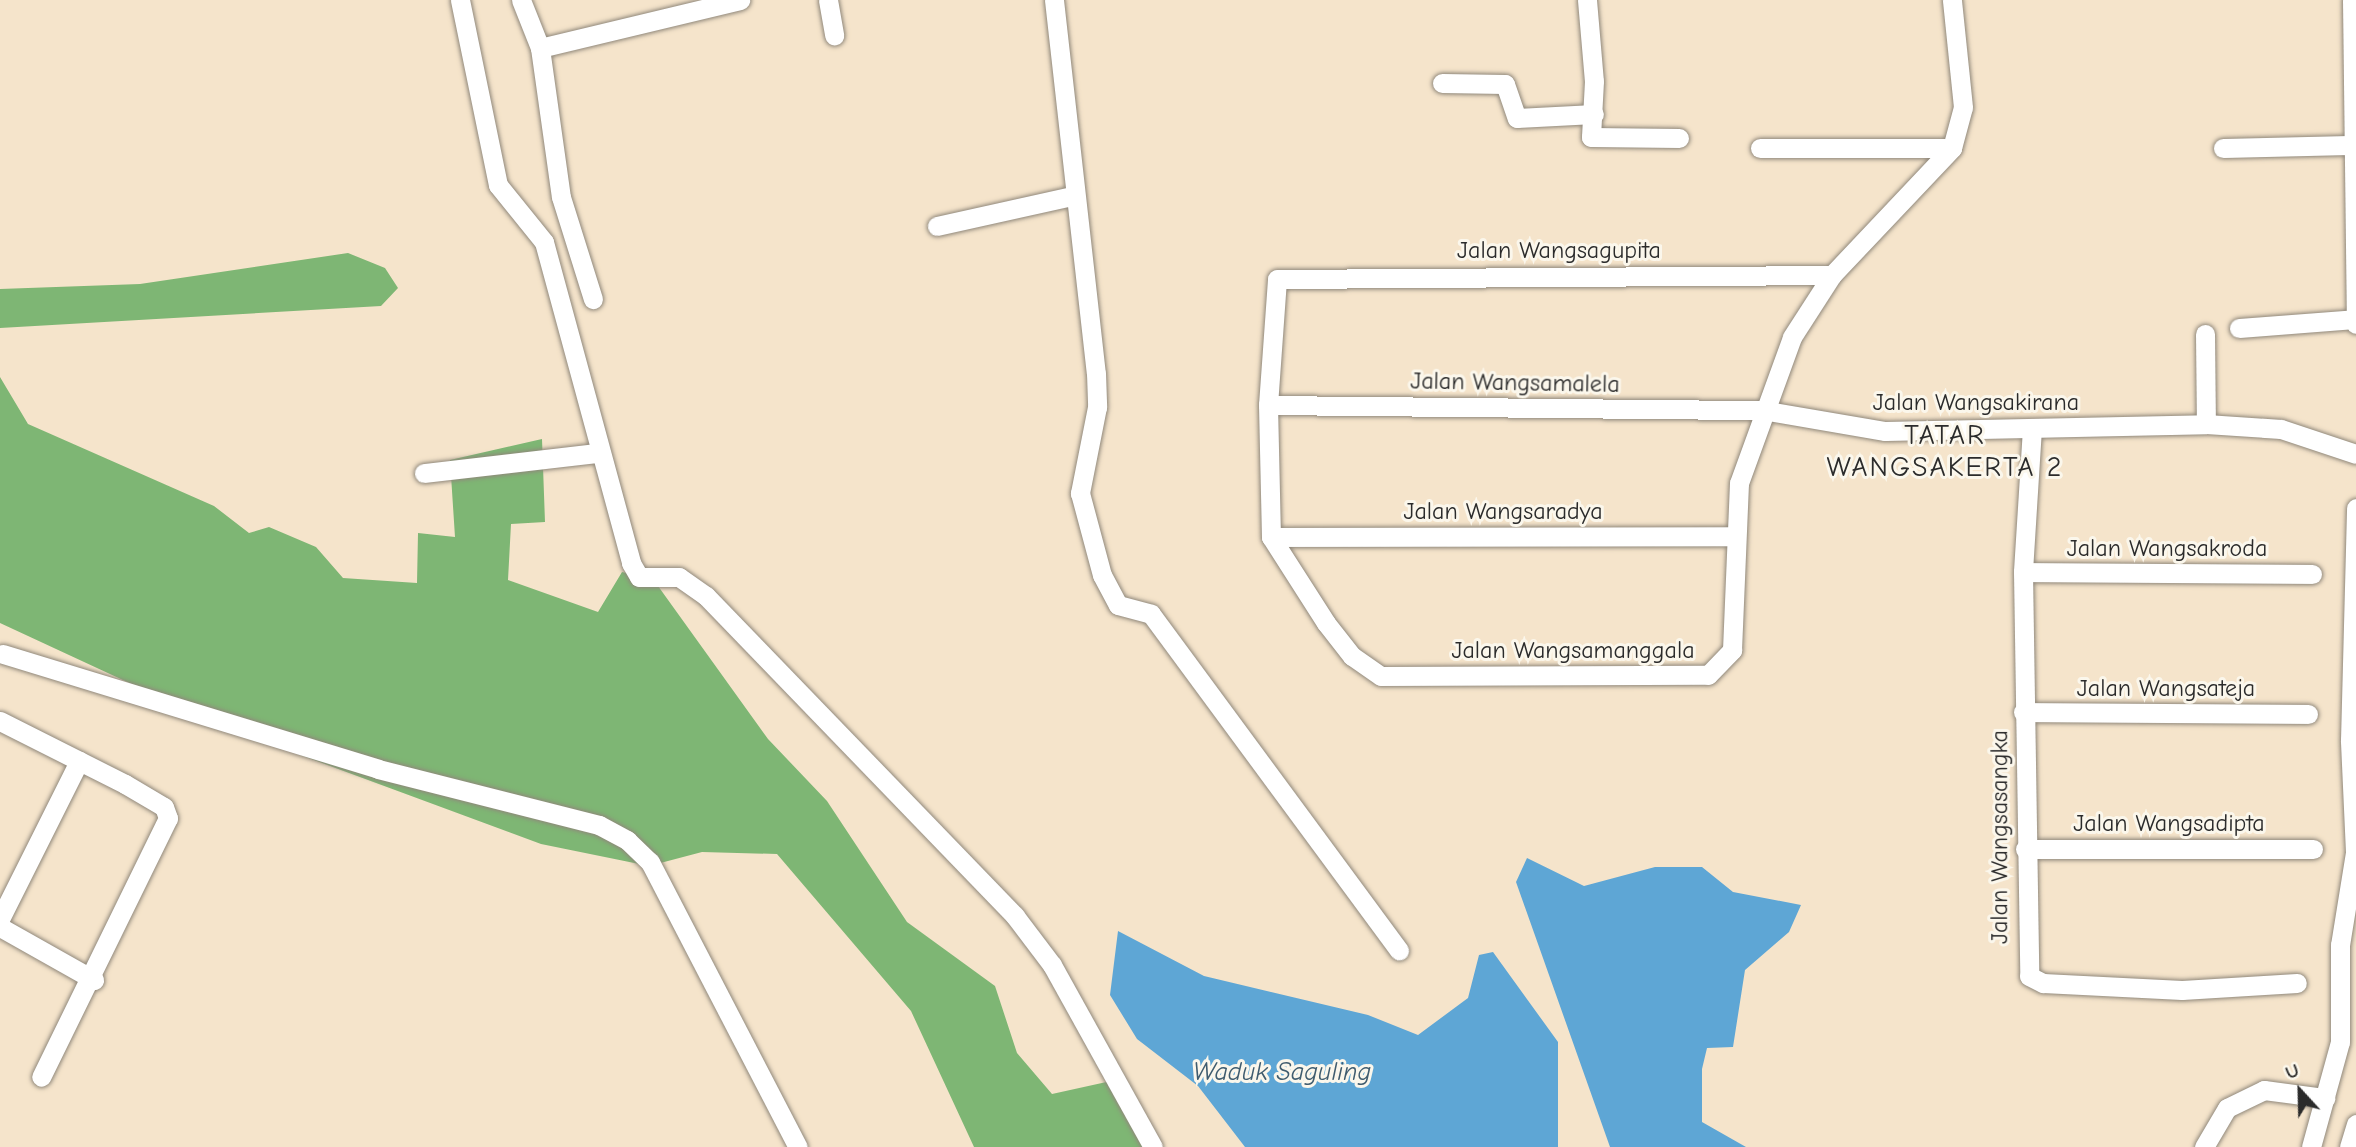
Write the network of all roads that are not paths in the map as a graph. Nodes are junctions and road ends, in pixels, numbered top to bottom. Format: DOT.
graph roads {
  1 [pos="460,0"];
  2 [pos="522,0"];
  3 [pos="740,0"];
  4 [pos="828,0"];
  5 [pos="1054,0"];
  6 [pos="1587,0"];
  7 [pos="1952,0"];
  8 [pos="2352,0"];
  9 [pos="834,35"];
  10 [pos="540,48"];
  11 [pos="1442,83"];
  12 [pos="1594,114"];
  13 [pos="1679,138"];
  14 [pos="2350,145"];
  15 [pos="1760,148"];
  16 [pos="1952,148"];
  17 [pos="2223,148"];
  18 [pos="1072,196"];
  19 [pos="937,226"];
  20 [pos="1832,275"];
  21 [pos="593,299"];
  22 [pos="2355,322"];
  23 [pos="2239,328"];
  24 [pos="2205,334"];
  25 [pos="1268,405"];
  26 [pos="1762,410"];
  27 [pos="2206,424"];
  28 [pos="2032,428"];
  29 [pos="598,453"];
  30 [pos="2356,454"];
  31 [pos="424,473"];
  32 [pos="2356,508"];
  33 [pos="1735,536"];
  34 [pos="1271,537"];
  35 [pos="2023,572"];
  36 [pos="2312,575"];
  37 [pos="1,656"];
  38 [pos="2023,712"];
  39 [pos="2308,714"];
  40 [pos="0,721"];
  41 [pos="79,761"];
  42 [pos="2025,849"];
  43 [pos="2313,849"];
  44 [pos="0,919"];
  45 [pos="0,927"];
  46 [pos="1399,950"];
  47 [pos="94,980"];
  48 [pos="2297,983"];
  49 [pos="41,1077"];
  50 [pos="2325,1098"];
  51 [pos="2356,1124"];
  52 [pos="798,1147"];
  53 [pos="1153,1147"];
  54 [pos="2204,1147"];
  55 [pos="2312,1147"];
  56 [pos="2349,1147"];
  1 -- 29 [label="street"];
  2 -- 10 [label="street"];
  3 -- 10 [label="street"];
  4 -- 9 [label="street"];
  5 -- 18 [label="street"];
  6 -- 12 [label="street"];
  7 -- 16 [label="street"];
  8 -- 14 [label="street"];
  10 -- 21 [label="street"];
  11 -- 12 [label="street"];
  12 -- 13 [label="street"];
  14 -- 17 [label="street"];
  14 -- 22 [label="street"];
  15 -- 16 [label="street"];
  16 -- 20 [label="street, Jalan Wangsamanggala"];
  18 -- 19 [label="street"];
  18 -- 46 [label="street"];
  20 -- 25 [label="street, Jalan Wangsagupita"];
  20 -- 26 [label="street, Jalan Wangsamanggala"];
  22 -- 23 [label="street"];
  24 -- 27 [label="street"];
  25 -- 26 [label="street, Jalan Wangsamalela"];
  25 -- 34 [label="street"];
  26 -- 28 [label="street, Jalan Wangsakirana"];
  26 -- 33 [label="street, Jalan Wangsamanggala"];
  27 -- 28 [label="street, Jalan Wangsakirana"];
  27 -- 30 [label="street, Jalan Wangsakirana"];
  28 -- 35 [label="street, Jalan Wangsasangka"];
  29 -- 31 [label="street"];
  29 -- 53 [label="street"];
  32 -- 50 [label="street"];
  33 -- 34 [label="street, Jalan Wangsaradya"];
  33 -- 34 [label="street, Jalan Wangsamanggala"];
  35 -- 36 [label="street, Jalan Wangsakroda"];
  35 -- 38 [label="street, Jalan Wangsasangka"];
  37 -- 52 [label="street"];
  38 -- 39 [label="street, Jalan Wangsateja"];
  38 -- 42 [label="street, Jalan Wangsasangka"];
  40 -- 41 [label="street"];
  41 -- 44 [label="street"];
  41 -- 47 [label="street"];
  42 -- 43 [label="street, Jalan Wangsadipta"];
  42 -- 48 [label="street, Jalan Wangsasangka"];
  45 -- 47 [label="street"];
  47 -- 49 [label="street"];
  50 -- 54 [label="street"];
  50 -- 55 [label="street"];
  51 -- 56 [label="street"];
}
